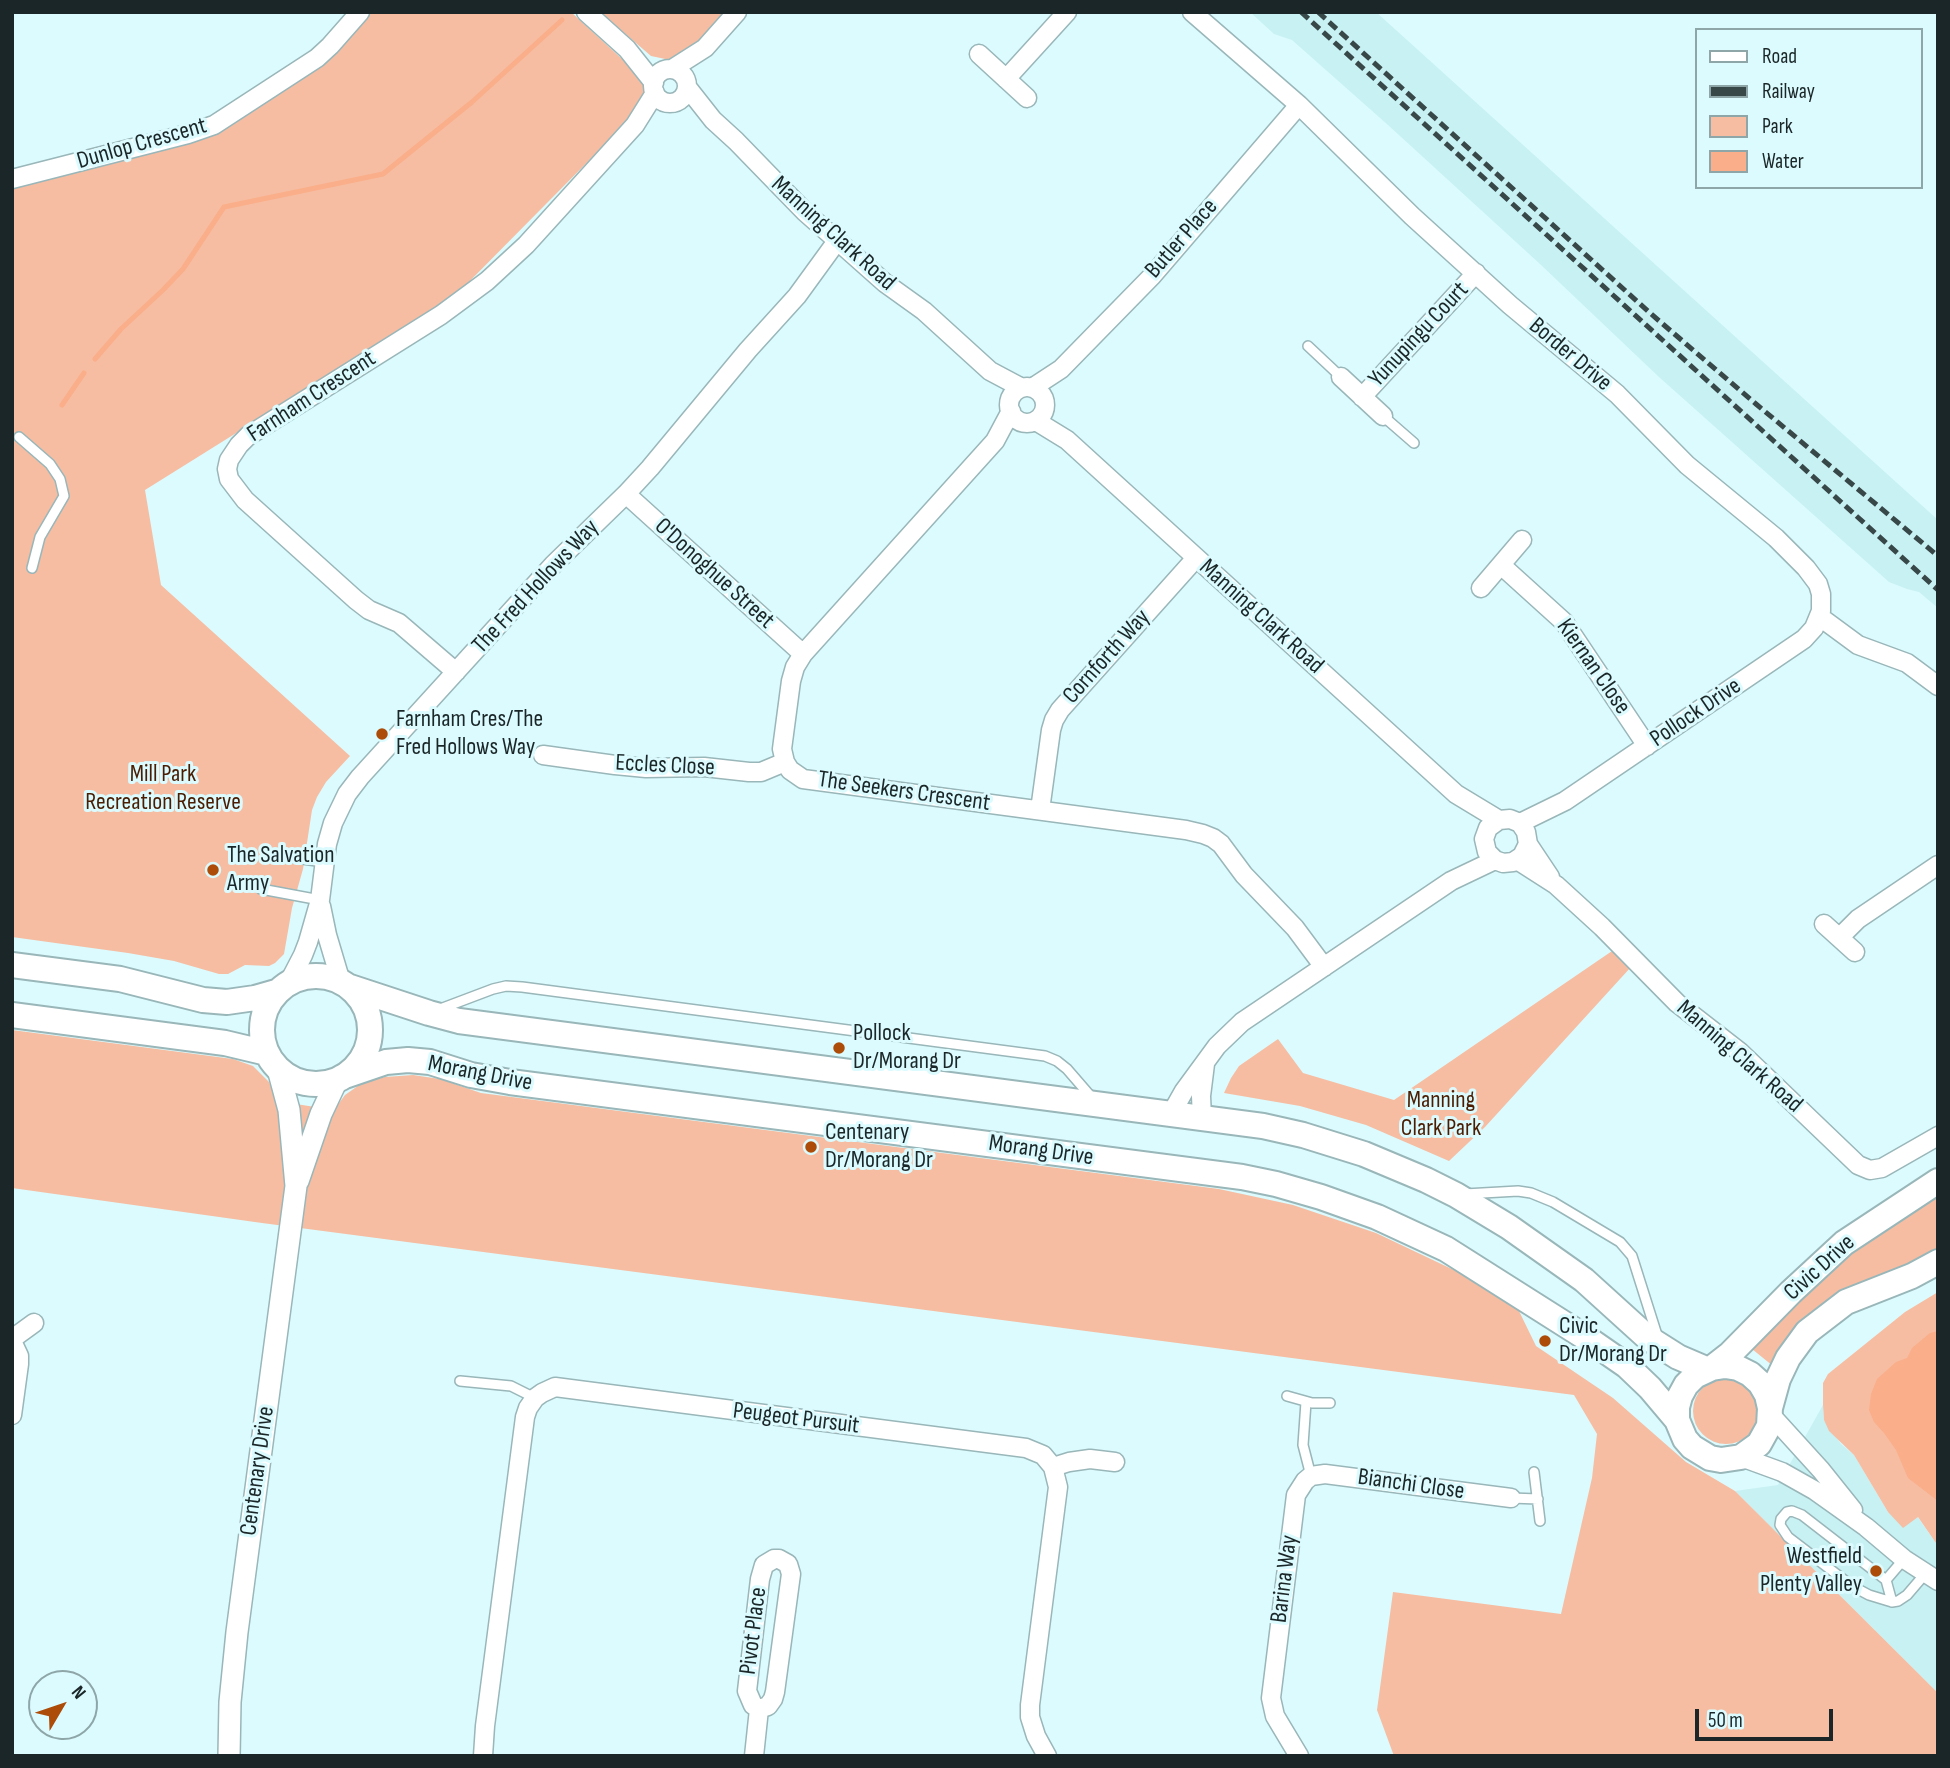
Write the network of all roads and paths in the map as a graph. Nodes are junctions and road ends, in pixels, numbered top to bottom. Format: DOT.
graph roads {
  1 [pos="360,12"];
  2 [pos="586,12"];
  3 [pos="737,12"];
  4 [pos="1067,12"];
  5 [pos="1192,12"];
  6 [pos="705,48"];
  7 [pos="627,49"];
  8 [pos="979,54"];
  9 [pos="669,69"];
  10 [pos="1006,79"];
  11 [pos="671,91"];
  12 [pos="1027,98"];
  13 [pos="1299,105"];
  14 [pos="12,179"];
  15 [pos="843,246"];
  16 [pos="1476,273"];
  17 [pos="1308,346"];
  18 [pos="1341,377"];
  19 [pos="1362,397"];
  20 [pos="1028,405"];
  21 [pos="1383,416"];
  22 [pos="19,437"];
  23 [pos="1414,443"];
  24 [pos="626,494"];
  25 [pos="1522,540"];
  26 [pos="1196,558"];
  27 [pos="1501,565"];
  28 [pos="32,568"];
  29 [pos="1481,588"];
  30 [pos="1820,617"];
  31 [pos="803,654"];
  32 [pos="456,672"];
  33 [pos="1938,686"];
  34 [pos="1647,746"];
  35 [pos="543,755"];
  36 [pos="785,762"];
  37 [pos="1457,794"];
  38 [pos="1040,810"];
  39 [pos="1499,820"];
  40 [pos="1525,835"];
  41 [pos="1488,847"];
  42 [pos="266,854"];
  43 [pos="1517,860"];
  44 [pos="324,862"];
  45 [pos="1938,865"];
  46 [pos="1556,885"];
  47 [pos="261,890"];
  48 [pos="320,900"];
  49 [pos="1825,924"];
  50 [pos="1839,937"];
  51 [pos="1856,952"];
  52 [pos="12,965"];
  53 [pos="1324,967"];
  54 [pos="345,985"];
  55 [pos="282,987"];
  56 [pos="429,1013"];
  57 [pos="12,1015"];
  58 [pos="272,1061"];
  59 [pos="1205,1064"];
  60 [pos="339,1079"];
  61 [pos="1098,1104"];
  62 [pos="1171,1114"];
  63 [pos="1202,1118"];
  64 [pos="1938,1136"];
  65 [pos="1938,1181"];
  66 [pos="296,1186"];
  67 [pos="1456,1195"];
  68 [pos="1938,1262"];
  69 [pos="34,1323"];
  70 [pos="12,1340"];
  71 [pos="1662,1348"];
  72 [pos="1709,1368"];
  73 [pos="460,1381"];
  74 [pos="1287,1396"];
  75 [pos="535,1398"];
  76 [pos="1307,1402"];
  77 [pos="1330,1403"];
  78 [pos="1771,1411"];
  79 [pos="12,1415"];
  80 [pos="1678,1420"];
  81 [pos="1741,1457"];
  82 [pos="1115,1462"];
  83 [pos="1053,1467"];
  84 [pos="1534,1472"];
  85 [pos="1311,1476"];
  86 [pos="1511,1498"];
  87 [pos="1538,1499"];
  88 [pos="1540,1521"];
  89 [pos="1866,1527"];
  90 [pos="1904,1559"];
  91 [pos="1931,1577"];
  92 [pos="1886,1580"];
  93 [pos="1892,1602"];
  94 [pos="759,1709"];
  95 [pos="1043,1754"];
  96 [pos="229,1756"];
  97 [pos="483,1756"];
  98 [pos="754,1756"];
  99 [pos="1299,1756"];
  1 -- 14 [label="street, Dunlop Crescent"];
  2 -- 7 [label="street, Manning Clark Road"];
  3 -- 6 [label="street"];
  4 -- 10 [label="street"];
  5 -- 13 [label="street, Border Drive"];
  6 -- 9 [label="street"];
  6 -- 11 [label="street"];
  7 -- 9 [label="street, Manning Clark Road"];
  7 -- 11 [label="street, Manning Clark Road"];
  8 -- 10 [label="street"];
  9 -- 11 [label="street"];
  10 -- 12 [label="street"];
  11 -- 15 [label="street, Manning Clark Road"];
  11 -- 32 [label="street, Farnham Crescent"];
  13 -- 16 [label="street, Border Drive"];
  13 -- 20 [label="street, Butler Place"];
  15 -- 20 [label="street, Manning Clark Road"];
  15 -- 24 [label="street, The Fred Hollows Way"];
  16 -- 19 [label="street, Yunupingu Court"];
  16 -- 30 [label="street, Border Drive"];
  17 -- 18 [label="lane"];
  18 -- 19 [label="street"];
  19 -- 21 [label="street"];
  20 -- 26 [label="street, Manning Clark Road"];
  20 -- 31 [label="street, The Seekers Crescent"];
  21 -- 23 [label="lane"];
  22 -- 28 [label="lane"];
  24 -- 31 [label="street, O'Donoghue Street"];
  24 -- 32 [label="street, The Fred Hollows Way"];
  25 -- 27 [label="street"];
  26 -- 37 [label="street, Manning Clark Road"];
  26 -- 38 [label="street, Cornforth Way"];
  27 -- 29 [label="street"];
  27 -- 34 [label="street, Kiernan Close"];
  30 -- 33 [label="street"];
  30 -- 34 [label="street, Pollock Drive"];
  31 -- 36 [label="street, The Seekers Crescent"];
  32 -- 44 [label="street, The Fred Hollows Way"];
  34 -- 40 [label="street, Pollock Drive"];
  35 -- 36 [label="street, Eccles Close"];
  36 -- 38 [label="street, The Seekers Crescent"];
  37 -- 39 [label="street, Manning Clark Road"];
  37 -- 41 [label="street, Manning Clark Road"];
  38 -- 53 [label="street, The Seekers Crescent"];
  39 -- 40 [label="street"];
  39 -- 41 [label="street"];
  40 -- 43 [label="street"];
  40 -- 46 [label="street, Manning Clark Road"];
  41 -- 43 [label="street"];
  41 -- 53 [label="street"];
  42 -- 44 [label="lane"];
  43 -- 46 [label="street, Manning Clark Road"];
  44 -- 48 [label="street, The Fred Hollows Way"];
  45 -- 50 [label="street"];
  46 -- 64 [label="street, Manning Clark Road"];
  47 -- 48 [label="lane"];
  48 -- 54 [label="street, The Fred Hollows Way"];
  48 -- 55 [label="street, The Fred Hollows Way"];
  49 -- 50 [label="street"];
  50 -- 51 [label="street"];
  52 -- 55 [label="main road"];
  53 -- 59 [label="street"];
  54 -- 55 [label="main road"];
  54 -- 56 [label="main road, Morang Drive"];
  54 -- 60 [label="main road"];
  55 -- 58 [label="main road"];
  56 -- 61 [label="main road, Morang Drive"];
  56 -- 61 [label="lane"];
  57 -- 58 [label="main road"];
  58 -- 60 [label="main road"];
  58 -- 66 [label="street, Centenary Drive"];
  59 -- 62 [label="street"];
  59 -- 63 [label="street"];
  60 -- 66 [label="street, Centenary Drive"];
  60 -- 80 [label="main road, Morang Drive"];
  61 -- 62 [label="main road, Morang Drive"];
  62 -- 63 [label="main road, Morang Drive"];
  63 -- 67 [label="main road, Morang Drive"];
  65 -- 72 [label="main road, Civic Drive"];
  66 -- 96 [label="street, Centenary Drive"];
  67 -- 71 [label="main road, Morang Drive"];
  67 -- 71 [label="lane"];
  68 -- 78 [label="main road, Civic Drive"];
  69 -- 70 [label="street"];
  70 -- 79 [label="street"];
  71 -- 72 [label="main road, Morang Drive"];
  72 -- 78 [label="main road"];
  72 -- 80 [label="main road"];
  73 -- 75 [label="lane"];
  74 -- 76 [label="lane"];
  75 -- 83 [label="street, Peugeot Pursuit"];
  75 -- 97 [label="street"];
  76 -- 77 [label="lane"];
  76 -- 85 [label="lane"];
  78 -- 81 [label="main road"];
  78 -- 89 [label="street"];
  80 -- 81 [label="main road"];
  81 -- 89 [label="street"];
  82 -- 83 [label="street"];
  83 -- 95 [label="street"];
  84 -- 87 [label="lane"];
  85 -- 86 [label="street, Bianchi Close"];
  85 -- 99 [label="street, Barina Way"];
  86 -- 87 [label="lane"];
  87 -- 88 [label="lane"];
  89 -- 90 [label="street"];
  90 -- 91 [label="street"];
  90 -- 92 [label="lane"];
  91 -- 93 [label="lane"];
  92 -- 93 [label="lane"];
  92 -- 93 [label="lane"];
  94 -- 94 [label="street, Pivot Place"];
  94 -- 98 [label="street, Pivot Place"];
}
